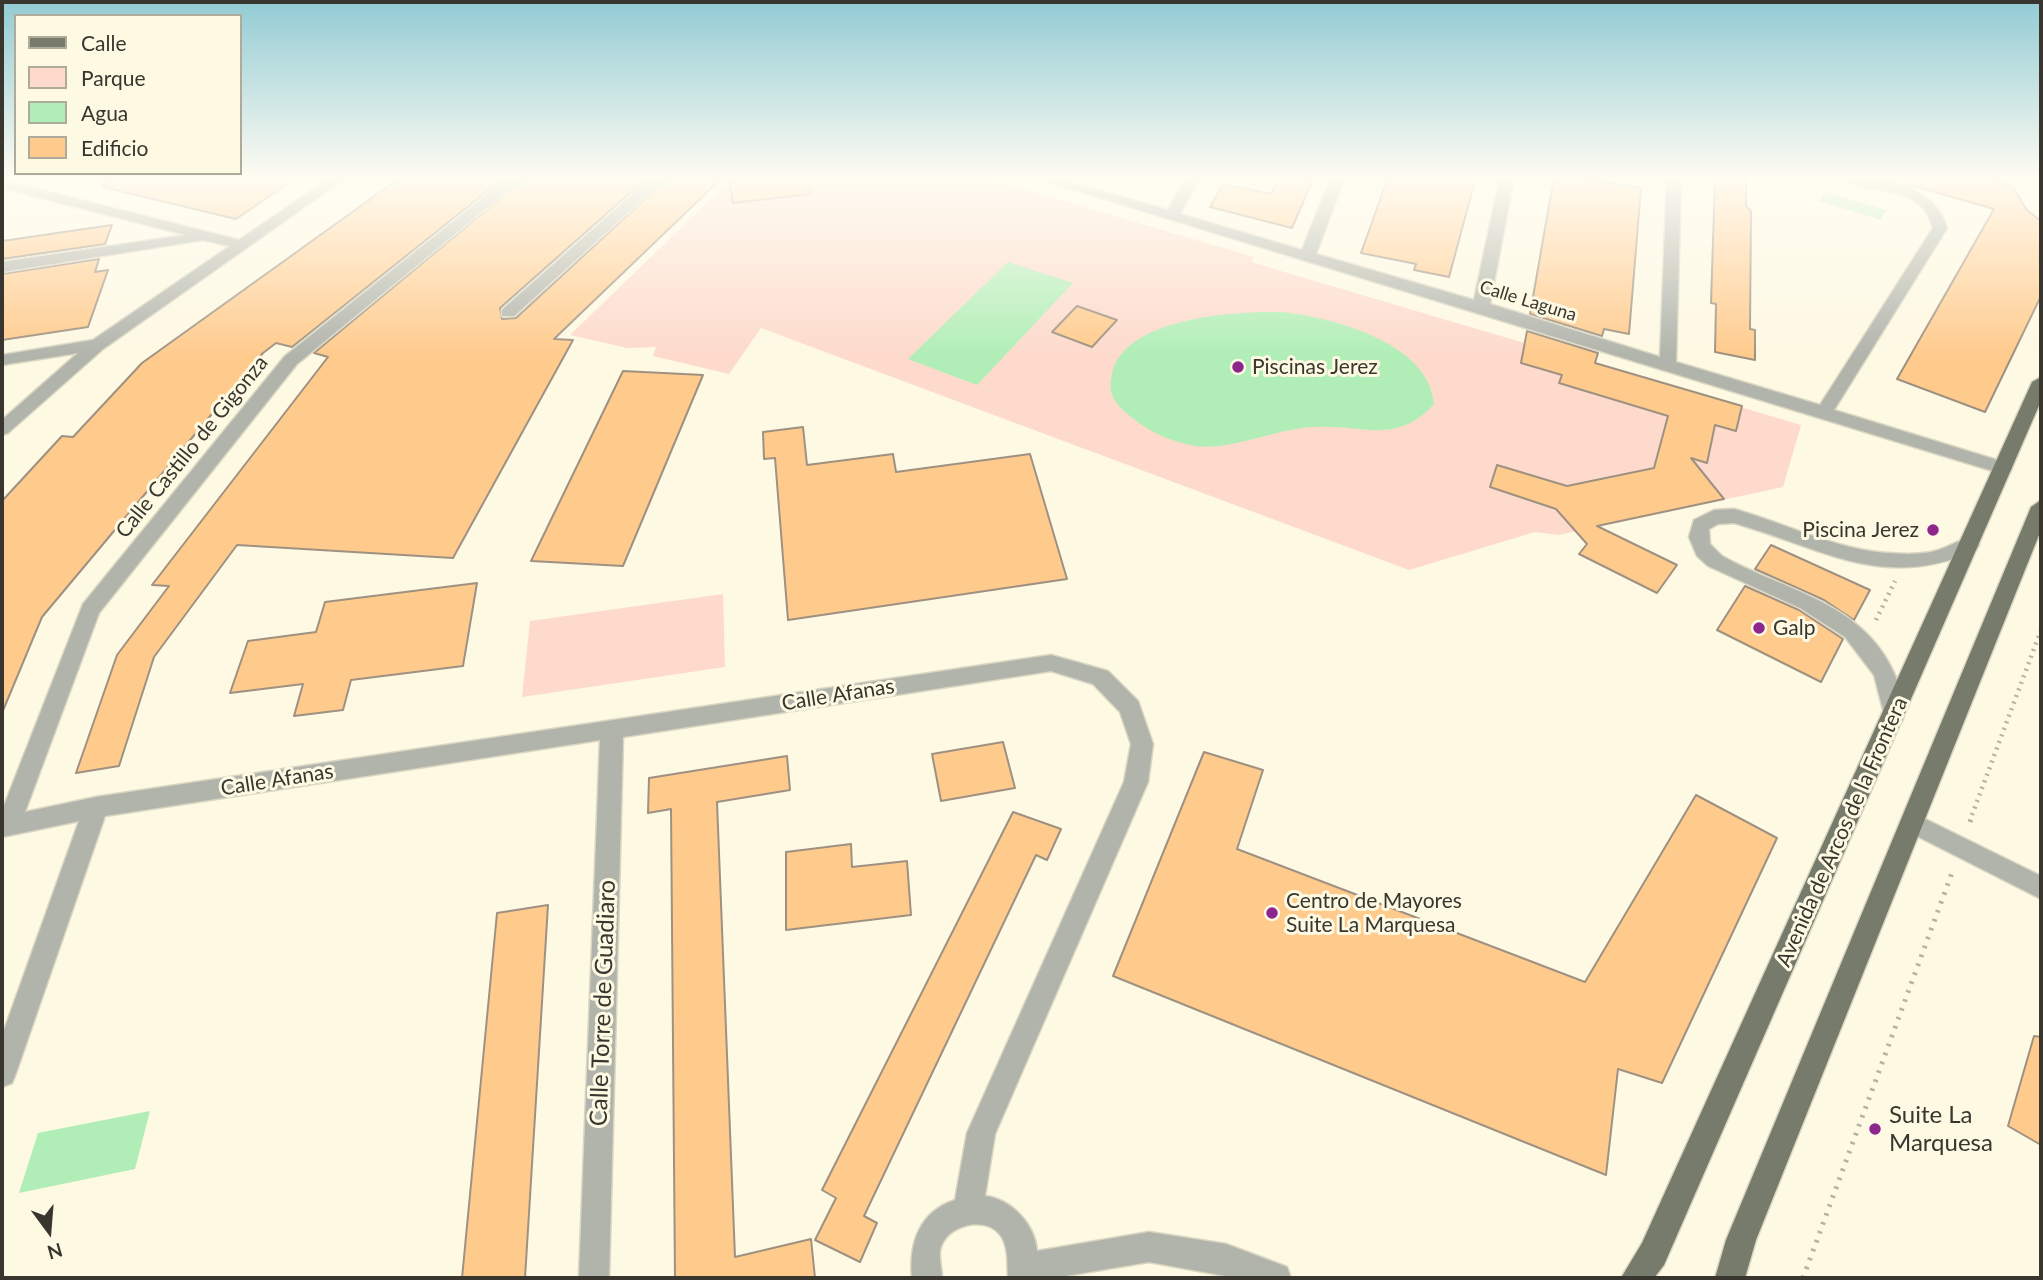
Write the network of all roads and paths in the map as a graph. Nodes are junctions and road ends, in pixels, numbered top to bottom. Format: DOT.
graph roads {
  1 [pos="208,237"];
  2 [pos="254,237"];
  3 [pos="443,237"];
  4 [pos="593,237"];
  5 [pos="1244,237"];
  6 [pos="1315,237"];
  7 [pos="1495,237"];
  8 [pos="1672,237"];
  9 [pos="1935,237"];
  10 [pos="242,245"];
  11 [pos="1308,255"];
  12 [pos="2,267"];
  13 [pos="1481,307"];
  14 [pos="508,313"];
  15 [pos="97,345"];
  16 [pos="2,360"];
  17 [pos="1668,363"];
  18 [pos="2041,382"];
  19 [pos="1825,411"];
  20 [pos="2,429"];
  21 [pos="2003,468"];
  22 [pos="2041,507"];
  23 [pos="1969,545"];
  24 [pos="1905,562"];
  25 [pos="2041,630"];
  26 [pos="1864,644"];
  27 [pos="1894,715"];
  28 [pos="612,729"];
  29 [pos="96,807"];
  30 [pos="1913,824"];
  31 [pos="5,826"];
  32 [pos="1961,848"];
  33 [pos="2041,888"];
  34 [pos="2,1073"];
  35 [pos="968,1208"];
  36 [pos="1241,1272"];
  37 [pos="1023,1273"];
  38 [pos="594,1278"];
  39 [pos="927,1278"];
  40 [pos="1276,1278"];
  41 [pos="1636,1278"];
  42 [pos="1730,1278"];
  43 [pos="1802,1278"];
  1 -- 10 [label="street"];
  1 -- 12 [label="street"];
  2 -- 10 [label="street"];
  3 -- 31 [label="street, Calle Castillo de Gigonza"];
  4 -- 14 [label="street"];
  5 -- 11 [label="street, Calle Laguna"];
  6 -- 11 [label="street"];
  7 -- 13 [label="street"];
  8 -- 17 [label="street"];
  9 -- 19 [label="street"];
  10 -- 15 [label="street"];
  11 -- 13 [label="street, Calle Laguna"];
  13 -- 17 [label="street, Calle Laguna"];
  15 -- 16 [label="street"];
  15 -- 20 [label="street"];
  17 -- 19 [label="street, Calle Laguna"];
  18 -- 21 [label="main road, Avenida de Arcos de la Frontera"];
  19 -- 21 [label="street, Calle Laguna"];
  21 -- 23 [label="main road, Avenida de Arcos de la Frontera"];
  22 -- 30 [label="main road"];
  23 -- 24 [label="street"];
  23 -- 27 [label="main road, Avenida de Arcos de la Frontera"];
  24 -- 26 [label="path"];
  24 -- 26 [label="street"];
  25 -- 32 [label="path"];
  26 -- 27 [label="street"];
  27 -- 41 [label="main road, Avenida de Arcos de la Frontera"];
  28 -- 29 [label="street, Calle Afanas"];
  28 -- 35 [label="street, Calle Afanas"];
  28 -- 38 [label="street, Calle Torre de Guadiaro"];
  29 -- 31 [label="street, Calle Afanas"];
  29 -- 34 [label="street"];
  30 -- 32 [label="street"];
  30 -- 42 [label="main road"];
  32 -- 33 [label="street"];
  32 -- 43 [label="path"];
  35 -- 37 [label="street"];
  35 -- 39 [label="street"];
  36 -- 37 [label="street"];
  36 -- 40 [label="street"];
}
